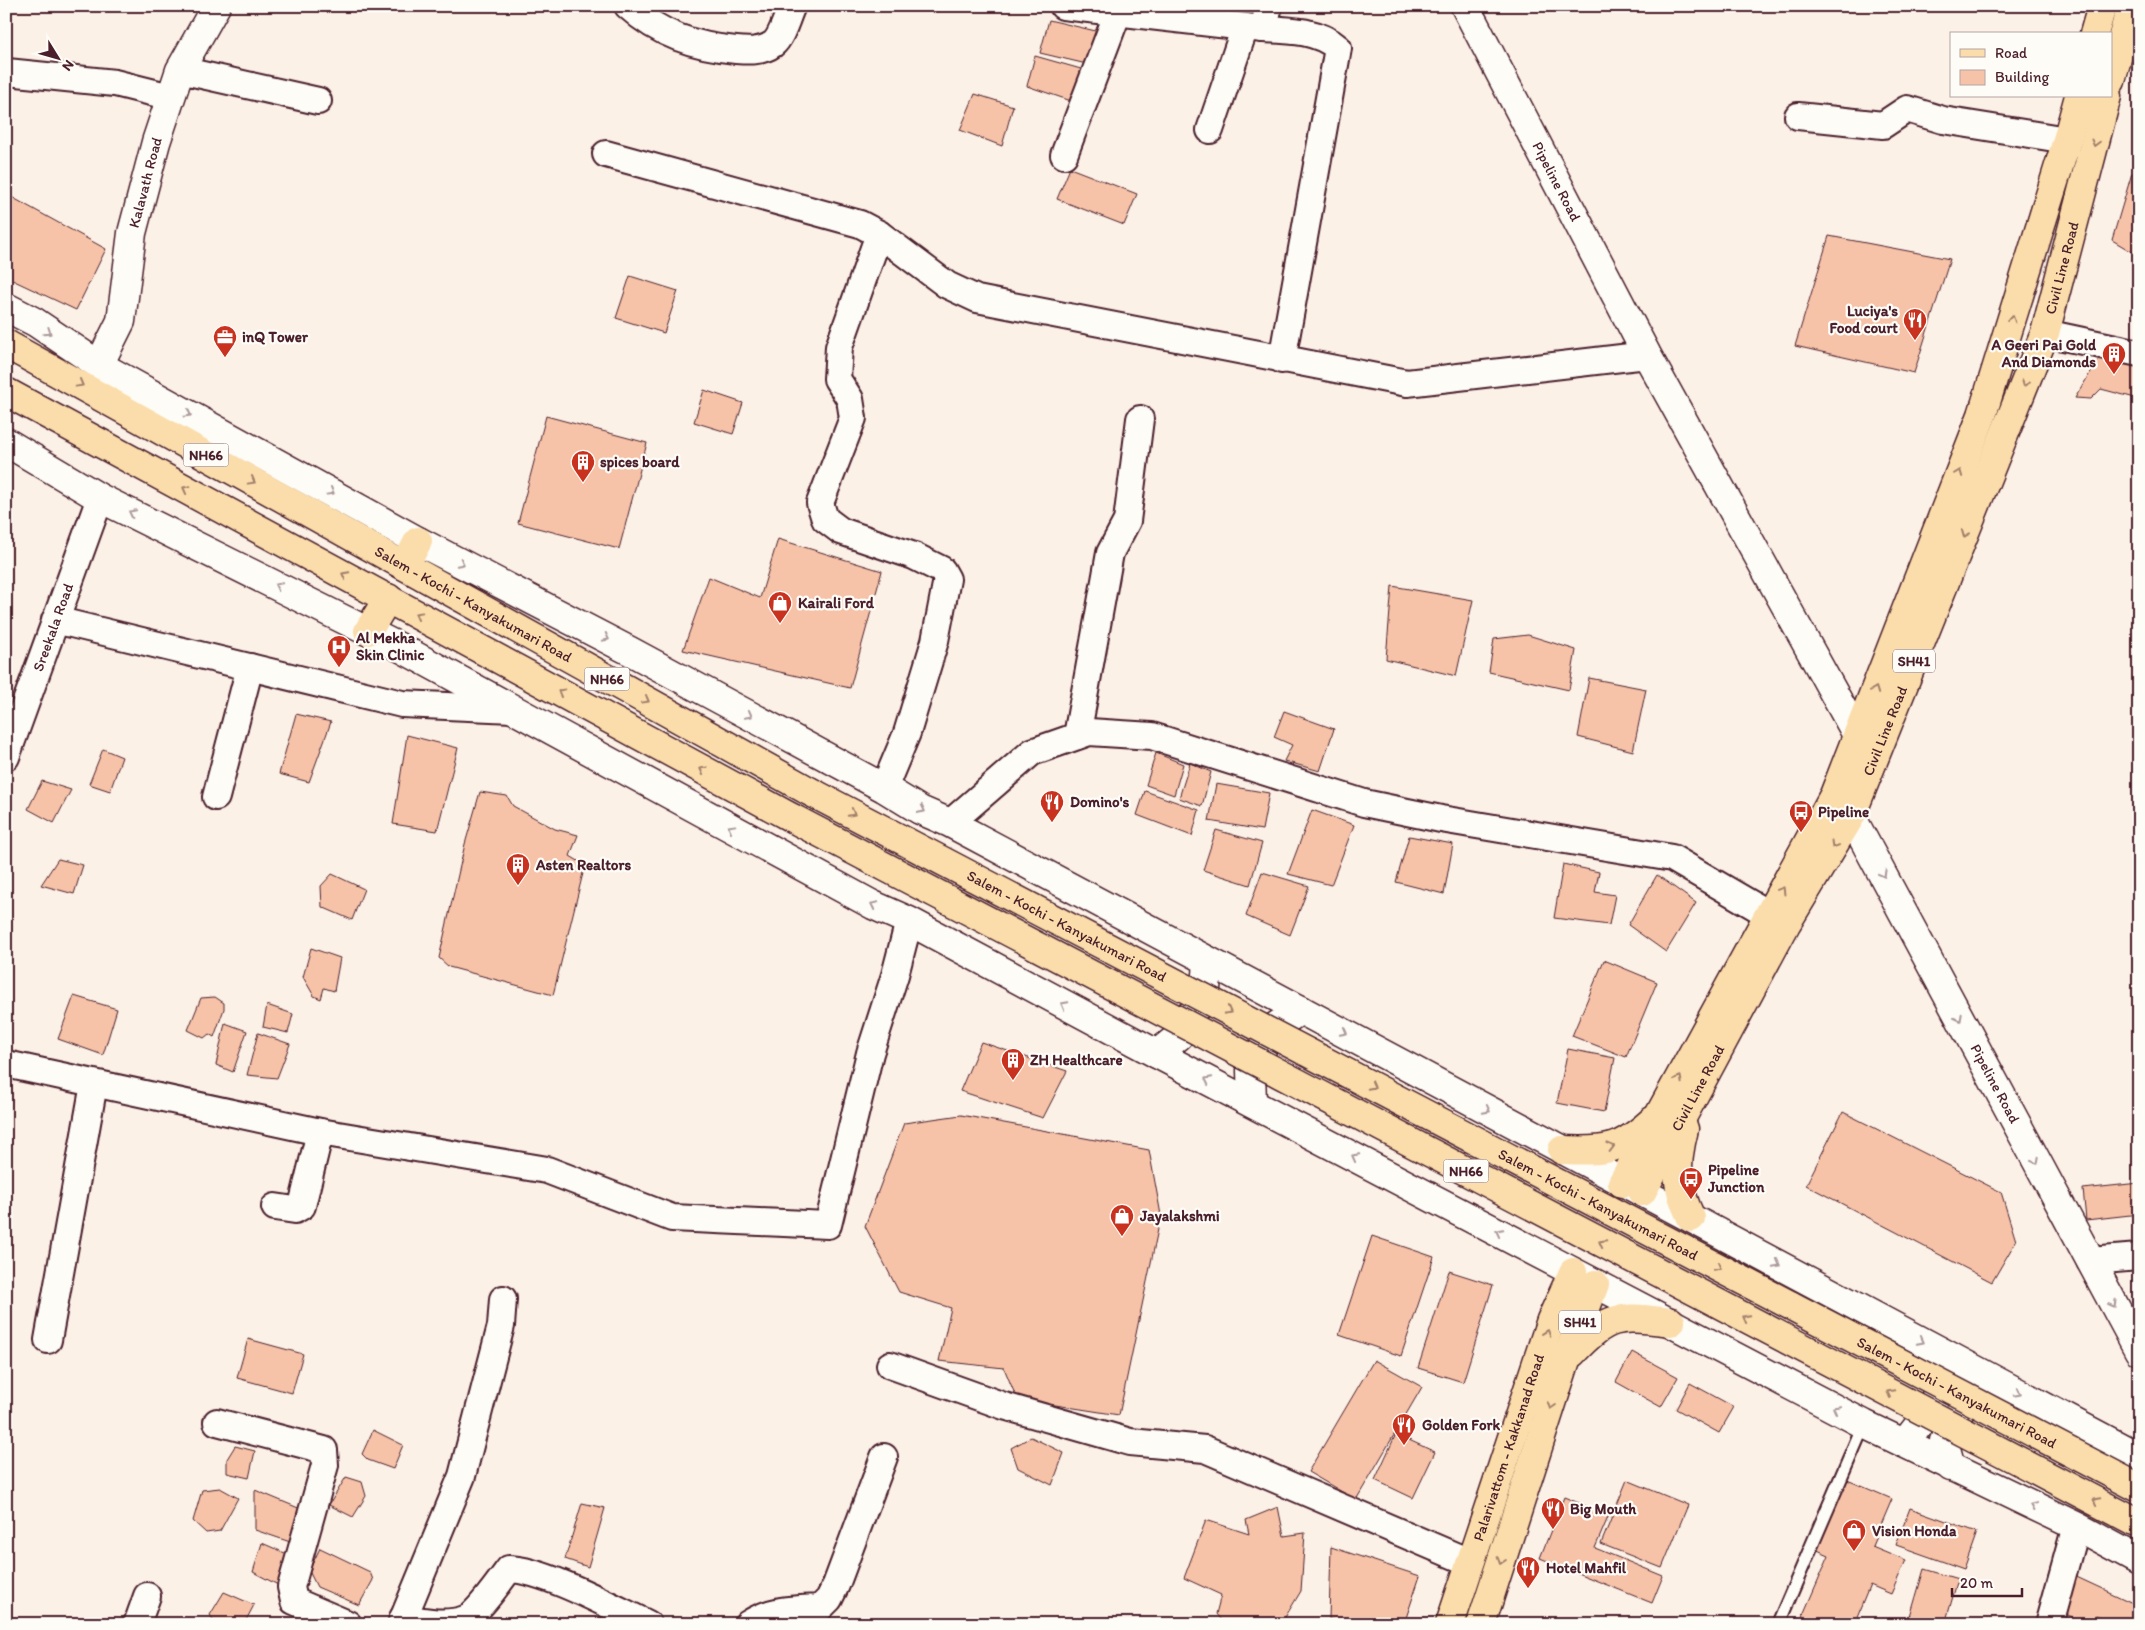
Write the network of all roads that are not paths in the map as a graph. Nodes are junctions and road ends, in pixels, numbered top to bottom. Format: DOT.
graph roads {
  1 [pos="216,6"];
  2 [pos="628,6"];
  3 [pos="792,6"];
  4 [pos="1063,6"];
  5 [pos="1465,6"];
  6 [pos="2102,6"];
  7 [pos="1118,12"];
  8 [pos="2133,15"];
  9 [pos="1259,21"];
  10 [pos="2095,32"];
  11 [pos="180,70"];
  12 [pos="7,72"];
  13 [pos="2112,78"];
  14 [pos="171,98"];
  15 [pos="2078,98"];
  16 [pos="2106,98"];
  17 [pos="318,101"];
  18 [pos="1798,116"];
  19 [pos="1210,130"];
  20 [pos="2068,140"];
  21 [pos="606,154"];
  22 [pos="1064,155"];
  23 [pos="879,234"];
  24 [pos="6,307"];
  25 [pos="2045,333"];
  26 [pos="6,344"];
  27 [pos="2139,353"];
  28 [pos="1647,355"];
  29 [pos="1282,360"];
  30 [pos="100,366"];
  31 [pos="6,392"];
  32 [pos="1140,419"];
  33 [pos="6,442"];
  34 [pos="100,498"];
  35 [pos="418,541"];
  36 [pos="405,566"];
  37 [pos="388,598"];
  38 [pos="55,620"];
  39 [pos="368,631"];
  40 [pos="250,667"];
  41 [pos="513,709"];
  42 [pos="1857,735"];
  43 [pos="1077,736"];
  44 [pos="6,757"];
  45 [pos="884,788"];
  46 [pos="216,797"];
  47 [pos="1851,816"];
  48 [pos="950,823"];
  49 [pos="1768,914"];
  50 [pos="909,921"];
  51 [pos="1208,961"];
  52 [pos="1301,1010"];
  53 [pos="1157,1054"];
  54 [pos="6,1064"];
  55 [pos="94,1084"];
  56 [pos="1252,1102"];
  57 [pos="1690,1104"];
  58 [pos="1661,1112"];
  59 [pos="320,1132"];
  60 [pos="1562,1150"];
  61 [pos="1632,1188"];
  62 [pos="275,1207"];
  63 [pos="1691,1218"];
  64 [pos="2139,1257"];
  65 [pos="2090,1261"];
  66 [pos="1584,1278"];
  67 [pos="503,1299"];
  68 [pos="1671,1322"];
  69 [pos="48,1340"];
  70 [pos="2139,1351"];
  71 [pos="1950,1357"];
  72 [pos="1566,1360"];
  73 [pos="890,1365"];
  74 [pos="1991,1379"];
  75 [pos="216,1422"];
  76 [pos="1864,1424"];
  77 [pos="1904,1443"];
  78 [pos="884,1457"];
  79 [pos="2139,1457"];
  80 [pos="1951,1467"];
  81 [pos="2139,1488"];
  82 [pos="2139,1524"];
  83 [pos="2076,1526"];
  84 [pos="2139,1560"];
  85 [pos="1470,1562"];
  86 [pos="147,1596"];
  87 [pos="402,1621"];
  88 [pos="137,1624"];
  89 [pos="348,1624"];
  90 [pos="648,1624"];
  91 [pos="748,1624"];
  92 [pos="1450,1624"];
  93 [pos="1481,1624"];
  94 [pos="1778,1624"];
  95 [pos="2049,1624"];
  1 -- 11 [label="street, Kalavath Road"];
  2 -- 3 [label="street"];
  4 -- 7 [label="street"];
  5 -- 28 [label="street, Pipeline Road"];
  6 -- 10 [label="main road"];
  7 -- 9 [label="street"];
  7 -- 22 [label="street"];
  8 -- 13 [label="main road"];
  9 -- 19 [label="street"];
  9 -- 29 [label="street"];
  11 -- 14 [label="street, Kalavath Road"];
  11 -- 17 [label="street"];
  12 -- 14 [label="street"];
  14 -- 30 [label="street, Kalavath Road"];
  15 -- 20 [label="main road, Civil Line Road / SH41"];
  16 -- 25 [label="main road, Civil Line Road / SH41, one-way"];
  18 -- 20 [label="street"];
  42 -- 20 [label="main road, Civil Line Road / SH41, one-way"];
  21 -- 23 [label="street"];
  23 -- 29 [label="street"];
  23 -- 45 [label="street"];
  24 -- 30 [label="street, Salem - Kochi - Kanyakumari Road, one-way"];
  25 -- 27 [label="street"];
  25 -- 47 [label="main road, Civil Line Road / SH41, one-way"];
  26 -- 36 [label="main road, Salem - Kochi - Kanyakumari Road / NH66, one-way"];
  28 -- 29 [label="street"];
  28 -- 42 [label="street, Pipeline Road"];
  30 -- 35 [label="street, Salem - Kochi - Kanyakumari Road, one-way"];
  37 -- 31 [label="main road, Salem - Kochi - Kanyakumari Road / NH66, one-way"];
  32 -- 43 [label="street"];
  33 -- 34 [label="street"];
  34 -- 38 [label="street, Sreekala Road"];
  39 -- 34 [label="street, one-way"];
  35 -- 36 [label="main road"];
  35 -- 45 [label="street, Salem - Kochi - Kanyakumari Road, one-way"];
  36 -- 81 [label="main road, Salem - Kochi - Kanyakumari Road / NH66, one-way, bridge"];
  37 -- 39 [label="main road"];
  82 -- 37 [label="main road, Salem - Kochi - Kanyakumari Road / NH66, one-way, bridge"];
  38 -- 40 [label="street"];
  38 -- 44 [label="street, Sreekala Road"];
  39 -- 41 [label="street"];
  40 -- 41 [label="street"];
  40 -- 46 [label="street"];
  50 -- 41 [label="street, one-way"];
  49 -- 42 [label="main road, Civil Line Road / SH41, one-way"];
  43 -- 48 [label="street"];
  43 -- 49 [label="street"];
  45 -- 48 [label="street, Salem - Kochi - Kanyakumari Road, one-way"];
  47 -- 57 [label="main road, Civil Line Road / SH41, one-way"];
  47 -- 65 [label="street, Pipeline Road, one-way"];
  48 -- 51 [label="street, Salem - Kochi - Kanyakumari Road"];
  58 -- 49 [label="main road, Civil Line Road / SH41, one-way"];
  53 -- 50 [label="street, one-way"];
  50 -- 59 [label="street"];
  51 -- 52 [label="street, Salem - Kochi - Kanyakumari Road"];
  51 -- 53 [label="street"];
  52 -- 56 [label="street"];
  52 -- 60 [label="street, Salem - Kochi - Kanyakumari Road, one-way"];
  56 -- 53 [label="street, one-way"];
  54 -- 55 [label="street"];
  55 -- 59 [label="street"];
  55 -- 69 [label="street"];
  66 -- 56 [label="street, one-way"];
  57 -- 61 [label="main road, Civil Line Road / SH41"];
  57 -- 63 [label="main road"];
  60 -- 58 [label="main road, one-way"];
  58 -- 61 [label="main road, Civil Line Road / SH41"];
  59 -- 62 [label="street"];
  60 -- 61 [label="street, Salem - Kochi - Kanyakumari Road"];
  61 -- 63 [label="street, Salem - Kochi - Kanyakumari Road"];
  63 -- 71 [label="street, Salem - Kochi - Kanyakumari Road, one-way"];
  64 -- 65 [label="street"];
  65 -- 70 [label="street, Pipeline Road, one-way"];
  66 -- 68 [label="street"];
  66 -- 72 [label="main road, SH41"];
  85 -- 66 [label="main road, Palarivattom - Kakkanad Road / SH41, one-way"];
  67 -- 87 [label="street"];
  68 -- 72 [label="main road"];
  76 -- 68 [label="street, one-way"];
  71 -- 74 [label="street, Salem - Kochi - Kanyakumari Road"];
  71 -- 77 [label="street"];
  72 -- 93 [label="main road, Palarivattom - Kakkanad Road / SH41, one-way"];
  73 -- 85 [label="street"];
  74 -- 79 [label="street, Salem - Kochi - Kanyakumari Road, one-way"];
  74 -- 80 [label="street"];
  75 -- 89 [label="street"];
  76 -- 77 [label="street"];
  76 -- 94 [label="lane"];
  77 -- 80 [label="street"];
  78 -- 91 [label="street"];
  83 -- 80 [label="street, one-way"];
  83 -- 84 [label="street"];
  83 -- 95 [label="street"];
  85 -- 92 [label="main road, Palarivattom - Kakkanad Road / SH41"];
  86 -- 88 [label="street"];
  87 -- 90 [label="street"];
}
